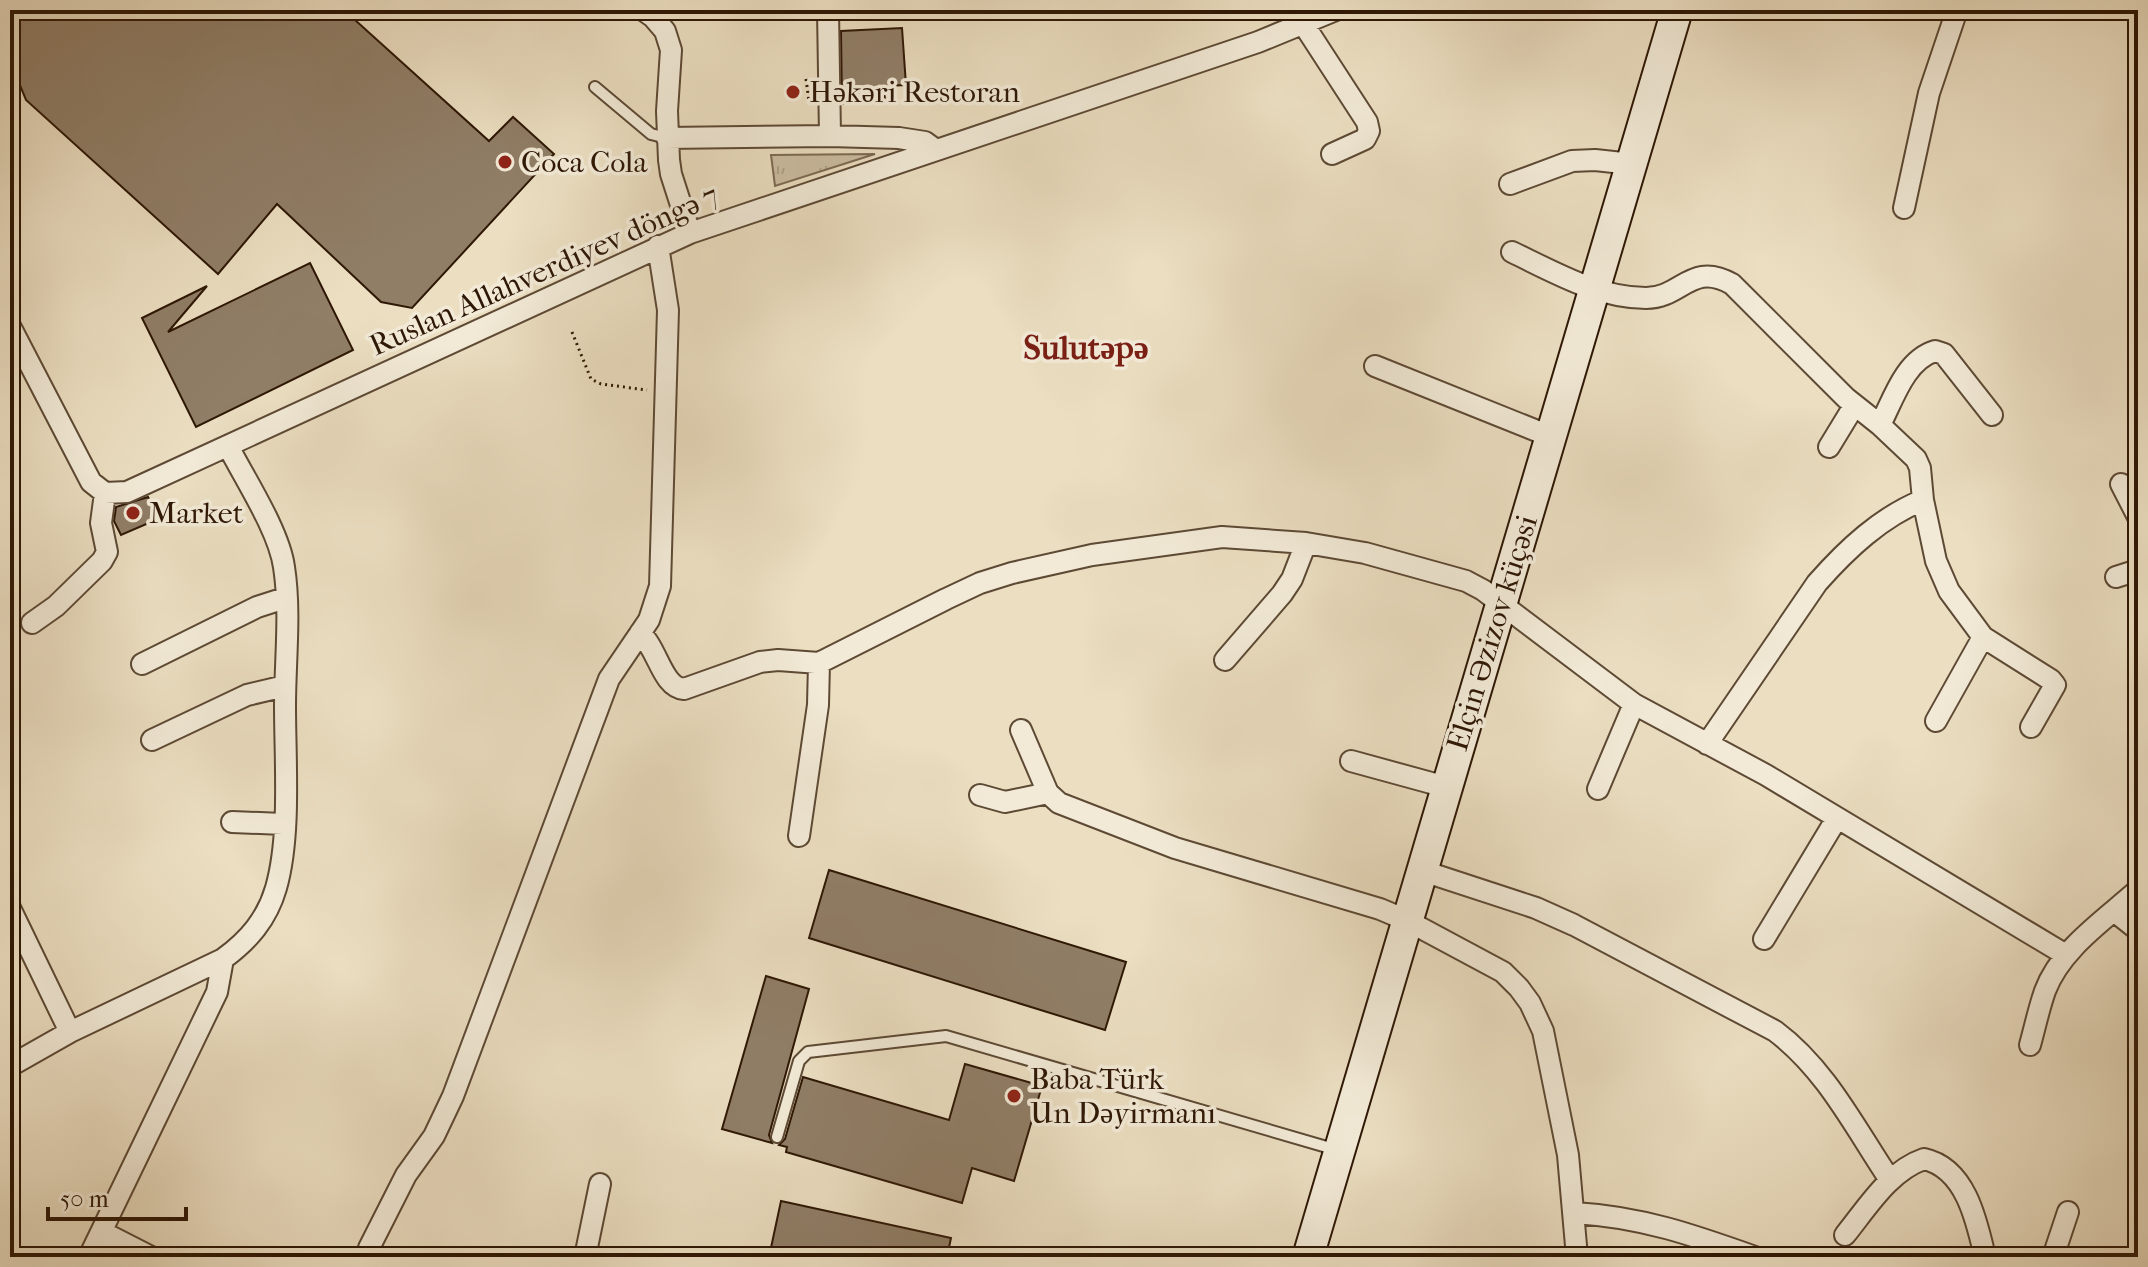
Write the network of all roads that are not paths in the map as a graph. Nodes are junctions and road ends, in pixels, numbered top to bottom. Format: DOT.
graph roads {
  1 [pos="643,10"];
  2 [pos="828,10"];
  3 [pos="1336,10"];
  4 [pos="1677,10"];
  5 [pos="1957,10"];
  6 [pos="1304,25"];
  7 [pos="595,87"];
  8 [pos="830,136"];
  9 [pos="667,138"];
  10 [pos="936,150"];
  11 [pos="1332,154"];
  12 [pos="1632,164"];
  13 [pos="1510,184"];
  14 [pos="1904,208"];
  15 [pos="690,233"];
  16 [pos="658,246"];
  17 [pos="1512,252"];
  18 [pos="1595,289"];
  19 [pos="10,326"];
  20 [pos="1375,366"];
  21 [pos="1854,406"];
  22 [pos="1992,415"];
  23 [pos="1880,425"];
  24 [pos="1552,437"];
  25 [pos="228,446"];
  26 [pos="1829,447"];
  27 [pos="2121,484"];
  28 [pos="105,493"];
  29 [pos="1923,500"];
  30 [pos="2138,517"];
  31 [pos="1306,543"];
  32 [pos="2138,570"];
  33 [pos="2116,577"];
  34 [pos="285,598"];
  35 [pos="1501,601"];
  36 [pos="32,623"];
  37 [pos="640,633"];
  38 [pos="1983,637"];
  39 [pos="1225,660"];
  40 [pos="819,663"];
  41 [pos="142,664"];
  42 [pos="285,686"];
  43 [pos="1634,704"];
  44 [pos="1936,721"];
  45 [pos="2031,727"];
  46 [pos="1021,730"];
  47 [pos="152,740"];
  48 [pos="1707,744"];
  49 [pos="1351,761"];
  50 [pos="1446,787"];
  51 [pos="1598,789"];
  52 [pos="1048,793"];
  53 [pos="980,795"];
  54 [pos="1837,818"];
  55 [pos="232,822"];
  56 [pos="283,824"];
  57 [pos="799,836"];
  58 [pos="1420,870"];
  59 [pos="2138,890"];
  60 [pos="10,908"];
  61 [pos="2114,911"];
  62 [pos="1406,920"];
  63 [pos="2138,930"];
  64 [pos="1764,939"];
  65 [pos="2066,955"];
  66 [pos="223,959"];
  67 [pos="70,1032"];
  68 [pos="2030,1045"];
  69 [pos="10,1066"];
  70 [pos="777,1137"];
  71 [pos="1339,1151"];
  72 [pos="1890,1180"];
  73 [pos="600,1184"];
  74 [pos="2068,1212"];
  75 [pos="1575,1213"];
  76 [pos="102,1232"];
  77 [pos="1845,1235"];
  78 [pos="89,1257"];
  79 [pos="151,1257"];
  80 [pos="368,1257"];
  81 [pos="585,1257"];
  82 [pos="1308,1257"];
  83 [pos="1577,1257"];
  84 [pos="1755,1257"];
  85 [pos="1985,1257"];
  86 [pos="2053,1257"];
  1 -- 9 [label="street"];
  2 -- 8 [label="street"];
  3 -- 6 [label="street, Ruslan Allahverdiyev döngə 7"];
  4 -- 12 [label="street, Elçin Əzizov küçəsi"];
  5 -- 14 [label="street"];
  6 -- 10 [label="street, Ruslan Allahverdiyev döngə 7"];
  6 -- 11 [label="street"];
  7 -- 9 [label="lane"];
  8 -- 9 [label="street"];
  8 -- 10 [label="street"];
  9 -- 15 [label="street"];
  10 -- 15 [label="street, Ruslan Allahverdiyev döngə 7"];
  12 -- 13 [label="street"];
  12 -- 18 [label="street, Elçin Əzizov küçəsi"];
  15 -- 16 [label="street, Ruslan Allahverdiyev döngə 7"];
  16 -- 25 [label="street, Ruslan Allahverdiyev döngə 7"];
  16 -- 37 [label="street"];
  17 -- 18 [label="street"];
  18 -- 21 [label="street"];
  18 -- 24 [label="street, Elçin Əzizov küçəsi"];
  19 -- 28 [label="street"];
  20 -- 24 [label="street"];
  21 -- 23 [label="street"];
  21 -- 26 [label="street"];
  22 -- 23 [label="street"];
  23 -- 29 [label="street"];
  24 -- 35 [label="street, Elçin Əzizov küçəsi"];
  25 -- 28 [label="street, Ruslan Allahverdiyev döngə 7"];
  25 -- 34 [label="street"];
  27 -- 30 [label="street"];
  28 -- 36 [label="street"];
  29 -- 38 [label="street"];
  29 -- 48 [label="street"];
  31 -- 35 [label="street"];
  31 -- 39 [label="street"];
  31 -- 40 [label="street"];
  32 -- 33 [label="street"];
  34 -- 41 [label="street"];
  34 -- 42 [label="street"];
  35 -- 43 [label="street"];
  35 -- 50 [label="street, Elçin Əzizov küçəsi"];
  37 -- 40 [label="street"];
  37 -- 80 [label="street"];
  38 -- 44 [label="street"];
  38 -- 45 [label="street"];
  40 -- 57 [label="street"];
  42 -- 47 [label="street"];
  42 -- 56 [label="street"];
  43 -- 48 [label="street"];
  43 -- 51 [label="street"];
  46 -- 52 [label="street"];
  48 -- 54 [label="street"];
  49 -- 50 [label="street"];
  50 -- 58 [label="street, Elçin Əzizov küçəsi"];
  52 -- 53 [label="street"];
  52 -- 62 [label="street"];
  54 -- 64 [label="street"];
  54 -- 65 [label="street"];
  55 -- 56 [label="street"];
  56 -- 66 [label="street"];
  58 -- 62 [label="street, Elçin Əzizov küçəsi"];
  58 -- 72 [label="street"];
  59 -- 61 [label="street"];
  60 -- 67 [label="street"];
  61 -- 63 [label="street"];
  61 -- 65 [label="street"];
  62 -- 71 [label="street, Elçin Əzizov küçəsi"];
  62 -- 75 [label="street"];
  65 -- 68 [label="street"];
  66 -- 67 [label="street"];
  66 -- 76 [label="street"];
  67 -- 69 [label="street"];
  70 -- 71 [label="lane"];
  71 -- 82 [label="street, Elçin Əzizov küçəsi"];
  72 -- 77 [label="street"];
  72 -- 85 [label="street"];
  73 -- 81 [label="street"];
  74 -- 86 [label="street"];
  75 -- 83 [label="street"];
  75 -- 84 [label="street"];
  76 -- 78 [label="street"];
  76 -- 79 [label="street"];
}
